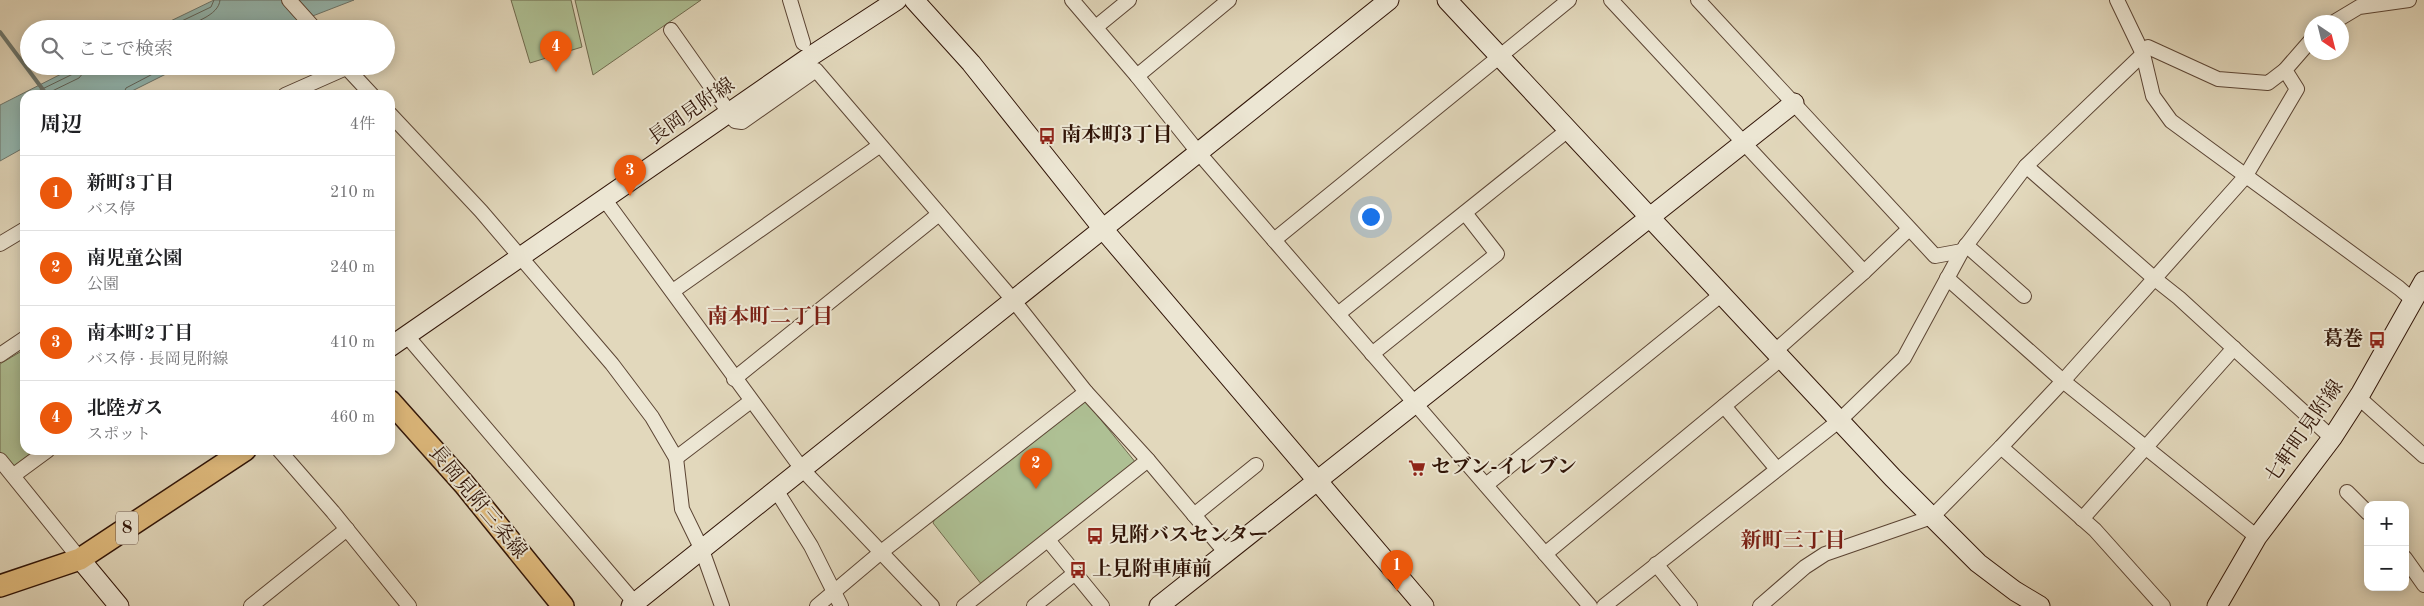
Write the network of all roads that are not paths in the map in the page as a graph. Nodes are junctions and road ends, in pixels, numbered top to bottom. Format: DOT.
graph roads {
  1 [pos="289,0"];
  2 [pos="790,0"];
  3 [pos="897,0"];
  4 [pos="914,0"];
  5 [pos="1072,0"];
  6 [pos="1129,0"];
  7 [pos="1229,0"];
  8 [pos="1389,0"];
  9 [pos="1446,0"];
  10 [pos="1569,0"];
  11 [pos="1611,0"];
  12 [pos="1698,0"];
  13 [pos="2117,0"];
  14 [pos="2409,0"];
  15 [pos="2346,15"];
  16 [pos="306,20"];
  17 [pos="1096,27"];
  18 [pos="671,30"];
  19 [pos="803,43"];
  20 [pos="2304,48"];
  21 [pos="2146,51"];
  22 [pos="1500,56"];
  23 [pos="2285,70"];
  24 [pos="329,75"];
  25 [pos="353,75"];
  26 [pos="1137,76"];
  27 [pos="296,90"];
  28 [pos="367,90"];
  29 [pos="1794,103"];
  30 [pos="730,113"];
  31 [pos="395,119"];
  32 [pos="1568,130"];
  33 [pos="1744,143"];
  34 [pos="879,146"];
  35 [pos="1198,152"];
  36 [pos="2026,166"];
  37 [pos="2245,177"];
  38 [pos="605,200"];
  39 [pos="1465,213"];
  40 [pos="939,214"];
  41 [pos="1650,217"];
  42 [pos="1103,229"];
  43 [pos="1909,229"];
  44 [pos="20,232"];
  45 [pos="1274,240"];
  46 [pos="0,244"];
  47 [pos="1964,248"];
  48 [pos="521,258"];
  49 [pos="1864,272"];
  50 [pos="1947,278"];
  51 [pos="2155,280"];
  52 [pos="2421,288"];
  53 [pos="673,291"];
  54 [pos="1722,294"];
  55 [pos="2024,296"];
  56 [pos="1014,301"];
  57 [pos="1338,314"];
  58 [pos="407,336"];
  59 [pos="20,341"];
  60 [pos="395,344"];
  61 [pos="2234,348"];
  62 [pos="1372,354"];
  63 [pos="0,355"];
  64 [pos="1779,355"];
  65 [pos="734,379"];
  66 [pos="2062,381"];
  67 [pos="1086,392"];
  68 [pos="2358,397"];
  69 [pos="751,401"];
  70 [pos="1415,404"];
  71 [pos="395,406"];
  72 [pos="1724,406"];
  73 [pos="1840,420"];
  74 [pos="2332,438"];
  75 [pos="2001,447"];
  76 [pos="2145,447"];
  77 [pos="41,455"];
  78 [pos="237,455"];
  79 [pos="283,455"];
  80 [pos="2424,456"];
  81 [pos="676,458"];
  82 [pos="0,460"];
  83 [pos="1148,460"];
  84 [pos="1256,466"];
  85 [pos="802,469"];
  86 [pos="1777,470"];
  87 [pos="14,475"];
  88 [pos="1316,482"];
  89 [pos="1486,485"];
  90 [pos="776,490"];
  91 [pos="2347,492"];
  92 [pos="2364,509"];
  93 [pos="1194,515"];
  94 [pos="1932,516"];
  95 [pos="2082,519"];
  96 [pos="347,528"];
  97 [pos="2257,537"];
  98 [pos="1048,540"];
  99 [pos="702,550"];
  100 [pos="880,553"];
  101 [pos="1226,553"];
  102 [pos="1545,554"];
  103 [pos="80,559"];
  104 [pos="1656,564"];
  105 [pos="2409,564"];
  106 [pos="1075,573"];
  107 [pos="2424,585"];
  108 [pos="0,586"];
  109 [pos="833,593"];
  110 [pos="633,604"];
  111 [pos="119,606"];
  112 [pos="250,606"];
  113 [pos="409,606"];
  114 [pos="563,606"];
  115 [pos="722,606"];
  116 [pos="817,606"];
  117 [pos="841,606"];
  118 [pos="932,606"];
  119 [pos="964,606"];
  120 [pos="1034,606"];
  121 [pos="1102,606"];
  122 [pos="1159,606"];
  123 [pos="1424,606"];
  124 [pos="1590,606"];
  125 [pos="1604,606"];
  126 [pos="1690,606"];
  127 [pos="1760,606"];
  128 [pos="2039,606"];
  129 [pos="2163,606"];
  130 [pos="2217,606"];
  1 -- 16 [label="street"];
  2 -- 19 [label="street"];
  3 -- 30 [label="street, 長岡見附線"];
  4 -- 42 [label="street"];
  5 -- 17 [label="street"];
  6 -- 17 [label="street"];
  7 -- 26 [label="street"];
  8 -- 35 [label="street"];
  9 -- 22 [label="street"];
  10 -- 22 [label="street"];
  11 -- 33 [label="street"];
  12 -- 29 [label="street"];
  13 -- 21 [label="street"];
  14 -- 15 [label="street"];
  17 -- 26 [label="street"];
  18 -- 30 [label="street"];
  20 -- 23 [label="street"];
  21 -- 23 [label="street"];
  21 -- 36 [label="street"];
  21 -- 37 [label="street"];
  22 -- 32 [label="street"];
  22 -- 45 [label="street"];
  23 -- 37 [label="street"];
  24 -- 27 [label="street"];
  25 -- 28 [label="street"];
  26 -- 35 [label="street"];
  29 -- 33 [label="street"];
  29 -- 43 [label="street"];
  30 -- 34 [label="street"];
  30 -- 38 [label="street, 長岡見附線"];
  31 -- 48 [label="street"];
  32 -- 39 [label="street"];
  32 -- 41 [label="street"];
  33 -- 41 [label="street"];
  33 -- 49 [label="street"];
  34 -- 40 [label="street"];
  34 -- 53 [label="street"];
  35 -- 42 [label="street"];
  35 -- 45 [label="street"];
  36 -- 47 [label="street"];
  36 -- 51 [label="street"];
  37 -- 51 [label="street"];
  37 -- 52 [label="street"];
  38 -- 48 [label="street, 長岡見附線"];
  38 -- 53 [label="street"];
  39 -- 57 [label="street"];
  39 -- 62 [label="street"];
  40 -- 56 [label="street"];
  40 -- 65 [label="street"];
  41 -- 54 [label="street"];
  41 -- 70 [label="street"];
  42 -- 56 [label="street"];
  42 -- 88 [label="street"];
  43 -- 47 [label="street"];
  43 -- 49 [label="street"];
  44 -- 46 [label="street"];
  45 -- 57 [label="street"];
  47 -- 50 [label="street"];
  47 -- 55 [label="street"];
  48 -- 58 [label="street, 長岡見附線"];
  48 -- 81 [label="street"];
  49 -- 64 [label="street"];
  50 -- 66 [label="street"];
  50 -- 73 [label="street"];
  51 -- 61 [label="street"];
  51 -- 66 [label="street"];
  52 -- 68 [label="street, 七軒町見附線"];
  53 -- 65 [label="street"];
  54 -- 64 [label="street"];
  54 -- 89 [label="street"];
  56 -- 67 [label="street"];
  56 -- 85 [label="street"];
  57 -- 62 [label="street"];
  58 -- 60 [label="street, 長岡見附線"];
  58 -- 110 [label="street"];
  59 -- 63 [label="street"];
  61 -- 74 [label="street"];
  61 -- 76 [label="street"];
  62 -- 70 [label="street"];
  64 -- 72 [label="street"];
  64 -- 73 [label="street"];
  65 -- 69 [label="street"];
  66 -- 75 [label="street"];
  66 -- 76 [label="street"];
  67 -- 83 [label="street"];
  67 -- 100 [label="street"];
  68 -- 74 [label="street, 七軒町見附線"];
  68 -- 80 [label="street"];
  69 -- 81 [label="street"];
  69 -- 85 [label="street"];
  70 -- 88 [label="street"];
  70 -- 89 [label="street"];
  71 -- 114 [label="main road, 長岡見附三条線"];
  72 -- 86 [label="street"];
  72 -- 102 [label="street"];
  73 -- 86 [label="street"];
  73 -- 94 [label="street"];
  74 -- 97 [label="street, 七軒町見附線"];
  75 -- 94 [label="street"];
  75 -- 95 [label="street"];
  76 -- 95 [label="street"];
  76 -- 97 [label="street"];
  77 -- 87 [label="street"];
  78 -- 103 [label="main road, 8"];
  79 -- 96 [label="street"];
  81 -- 99 [label="street"];
  82 -- 87 [label="street"];
  83 -- 93 [label="street"];
  83 -- 98 [label="street"];
  84 -- 93 [label="street"];
  85 -- 90 [label="street"];
  85 -- 100 [label="street"];
  86 -- 104 [label="street"];
  87 -- 103 [label="street"];
  88 -- 101 [label="street"];
  88 -- 123 [label="street"];
  89 -- 102 [label="street"];
  90 -- 99 [label="street"];
  90 -- 109 [label="street"];
  91 -- 92 [label="street"];
  93 -- 101 [label="street"];
  94 -- 127 [label="street"];
  94 -- 128 [label="street"];
  95 -- 129 [label="street"];
  96 -- 112 [label="street"];
  96 -- 113 [label="street"];
  97 -- 130 [label="street, 七軒町見附線"];
  98 -- 106 [label="street"];
  98 -- 119 [label="street"];
  99 -- 110 [label="street"];
  99 -- 115 [label="street"];
  100 -- 109 [label="street"];
  100 -- 118 [label="street"];
  101 -- 122 [label="street"];
  102 -- 124 [label="street"];
  103 -- 108 [label="main road, 8"];
  103 -- 111 [label="street"];
  104 -- 125 [label="street"];
  104 -- 126 [label="street"];
  105 -- 107 [label="street"];
  106 -- 120 [label="street"];
  106 -- 121 [label="street"];
  109 -- 116 [label="street"];
  109 -- 117 [label="street"];
}
